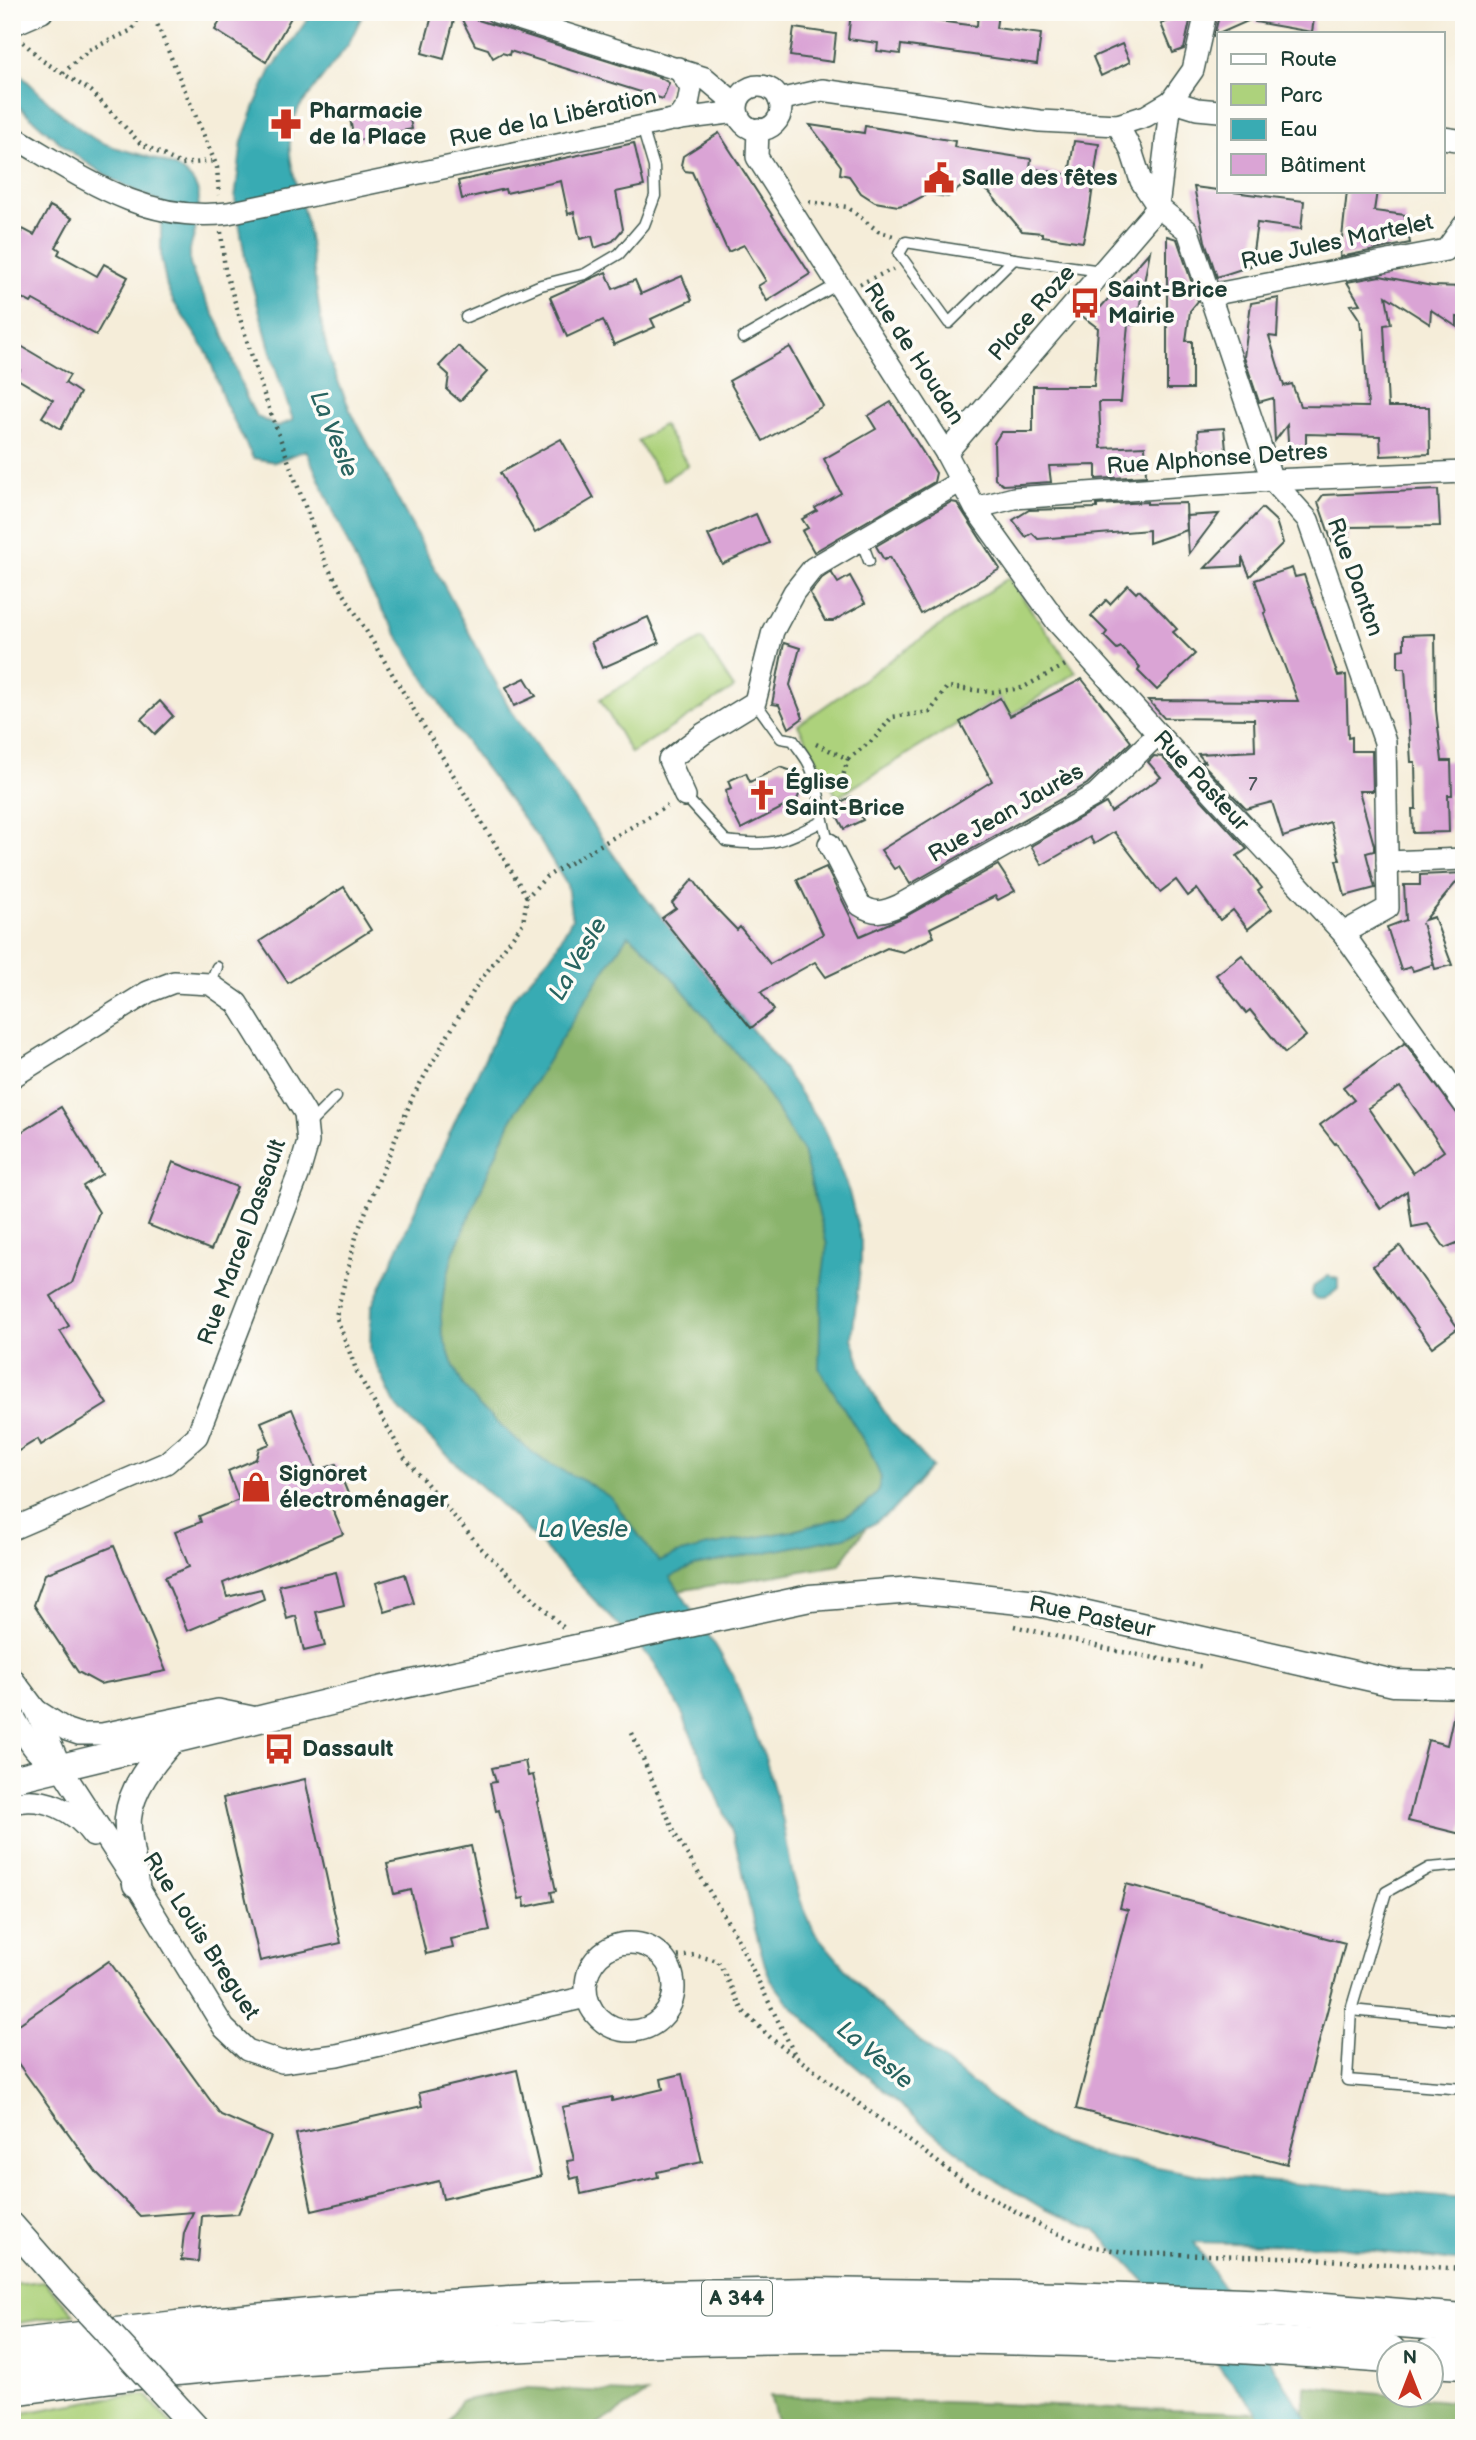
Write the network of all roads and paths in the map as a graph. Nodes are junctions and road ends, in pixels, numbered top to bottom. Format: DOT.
graph roads {
  1 [pos="42,12"];
  2 [pos="142,12"];
  3 [pos="152,12"];
  4 [pos="496,12"];
  5 [pos="1206,12"];
  6 [pos="16,32"];
  7 [pos="678,68"];
  8 [pos="63,73"];
  9 [pos="779,100"];
  10 [pos="1171,101"];
  11 [pos="737,108"];
  12 [pos="1217,111"];
  13 [pos="677,120"];
  14 [pos="1118,125"];
  15 [pos="642,127"];
  16 [pos="758,129"];
  17 [pos="12,136"];
  18 [pos="1444,138"];
  19 [pos="1464,141"];
  20 [pos="215,161"];
  21 [pos="788,205"];
  22 [pos="1158,207"];
  23 [pos="224,213"];
  24 [pos="1464,225"];
  25 [pos="878,230"];
  26 [pos="1014,259"];
  27 [pos="904,262"];
  28 [pos="1102,271"];
  29 [pos="842,290"];
  30 [pos="1210,295"];
  31 [pos="466,317"];
  32 [pos="743,338"];
  33 [pos="946,453"];
  34 [pos="1464,472"];
  35 [pos="1272,480"];
  36 [pos="961,481"];
  37 [pos="975,508"];
  38 [pos="861,540"];
  39 [pos="869,561"];
  40 [pos="1087,656"];
  41 [pos="755,702"];
  42 [pos="1158,734"];
  43 [pos="796,745"];
  44 [pos="848,759"];
  45 [pos="816,789"];
  46 [pos="685,796"];
  47 [pos="821,822"];
  48 [pos="829,844"];
  49 [pos="1464,859"];
  50 [pos="1387,862"];
  51 [pos="527,897"];
  52 [pos="1343,933"];
  53 [pos="12,1077"];
  54 [pos="336,1097"];
  55 [pos="1464,1104"];
  56 [pos="307,1126"];
  57 [pos="12,1529"];
  58 [pos="1009,1625"];
  59 [pos="571,1635"];
  60 [pos="1212,1669"];
  61 [pos="12,1678"];
  62 [pos="1464,1685"];
  63 [pos="36,1710"];
  64 [pos="12,1714"];
  65 [pos="262,1719"];
  66 [pos="632,1733"];
  67 [pos="171,1741"];
  68 [pos="61,1768"];
  69 [pos="12,1779"];
  70 [pos="12,1803"];
  71 [pos="1464,1865"];
  72 [pos="136,1884"];
  73 [pos="664,1958"];
  74 [pos="586,1997"];
  75 [pos="1351,2010"];
  76 [pos="1464,2021"];
  77 [pos="795,2056"];
  78 [pos="1464,2089"];
  79 [pos="12,2225"];
  80 [pos="1464,2269"];
  81 [pos="1464,2323"];
  82 [pos="12,2349"];
  83 [pos="1374,2353"];
  84 [pos="1444,2359"];
  85 [pos="1464,2360"];
  86 [pos="12,2386"];
  87 [pos="196,2428"];
  1 -- 6 [label="street"];
  2 -- 8 [label="path"];
  3 -- 20 [label="path"];
  4 -- 7 [label="street"];
  5 -- 10 [label="street"];
  6 -- 8 [label="path"];
  7 -- 11 [label="street"];
  7 -- 13 [label="street"];
  8 -- 20 [label="path"];
  9 -- 11 [label="street"];
  9 -- 14 [label="street"];
  9 -- 16 [label="street"];
  10 -- 12 [label="street"];
  10 -- 14 [label="street"];
  10 -- 22 [label="street"];
  11 -- 13 [label="street, Rue de la Libération"];
  11 -- 16 [label="street"];
  13 -- 15 [label="street, Rue de la Libération"];
  14 -- 22 [label="street, Rue Danton"];
  15 -- 23 [label="street, Rue de la Libération"];
  15 -- 31 [label="lane"];
  16 -- 21 [label="street, Rue de Houdan"];
  17 -- 23 [label="street, Rue de la Libération"];
  18 -- 19 [label="street"];
  20 -- 23 [label="path"];
  21 -- 25 [label="path"];
  21 -- 29 [label="street, Rue de Houdan"];
  22 -- 28 [label="street, Place Roze"];
  22 -- 30 [label="street, Rue Danton"];
  23 -- 51 [label="path"];
  24 -- 30 [label="street, Rue Jules Martelet"];
  26 -- 27 [label="lane"];
  26 -- 27 [label="lane"];
  26 -- 28 [label="lane"];
  27 -- 29 [label="path"];
  28 -- 33 [label="street, Place Roze"];
  29 -- 32 [label="lane, Rue de Houdan"];
  29 -- 33 [label="street, Rue de Houdan"];
  30 -- 35 [label="street, Rue Danton"];
  33 -- 36 [label="street, Rue Pasteur"];
  34 -- 35 [label="street, Rue Alphonse Detres"];
  35 -- 37 [label="street, Rue Alphonse Detres"];
  35 -- 50 [label="street, Rue Danton"];
  36 -- 37 [label="street, Rue Pasteur"];
  36 -- 38 [label="street"];
  37 -- 40 [label="street, Rue Pasteur"];
  38 -- 39 [label="lane"];
  38 -- 41 [label="street"];
  40 -- 42 [label="street, Rue Pasteur"];
  40 -- 44 [label="path"];
  41 -- 43 [label="lane"];
  41 -- 46 [label="street"];
  42 -- 48 [label="street, Rue Jean Jaurès"];
  42 -- 52 [label="street, Rue Pasteur"];
  43 -- 44 [label="path"];
  43 -- 45 [label="lane"];
  44 -- 45 [label="path"];
  45 -- 47 [label="lane"];
  46 -- 47 [label="lane"];
  46 -- 51 [label="path"];
  47 -- 48 [label="lane"];
  49 -- 50 [label="street"];
  50 -- 52 [label="street, Rue Danton"];
  51 -- 59 [label="path"];
  52 -- 55 [label="street, Rue Pasteur"];
  53 -- 56 [label="street, Rue Marcel Dassault"];
  54 -- 56 [label="lane"];
  56 -- 57 [label="street, Rue Marcel Dassault"];
  58 -- 60 [label="path"];
  61 -- 63 [label="street"];
  62 -- 65 [label="street, Rue Pasteur"];
  63 -- 65 [label="street"];
  63 -- 68 [label="street"];
  64 -- 68 [label="street"];
  65 -- 67 [label="street, Rue Pasteur"];
  66 -- 77 [label="path"];
  67 -- 68 [label="street, Rue Pasteur"];
  67 -- 72 [label="street"];
  68 -- 69 [label="street, Rue Pasteur"];
  68 -- 72 [label="street, Rue Louis Breguet"];
  70 -- 72 [label="street"];
  71 -- 75 [label="lane"];
  72 -- 74 [label="street, Rue Louis Breguet"];
  73 -- 74 [label="street"];
  73 -- 74 [label="street"];
  73 -- 77 [label="path"];
  75 -- 76 [label="lane"];
  75 -- 78 [label="lane"];
  77 -- 80 [label="path"];
  79 -- 87 [label="street, bridge"];
  81 -- 82 [label="highway, A 344"];
  83 -- 86 [label="highway, A 344"];
  84 -- 85 [label="highway"];
}
